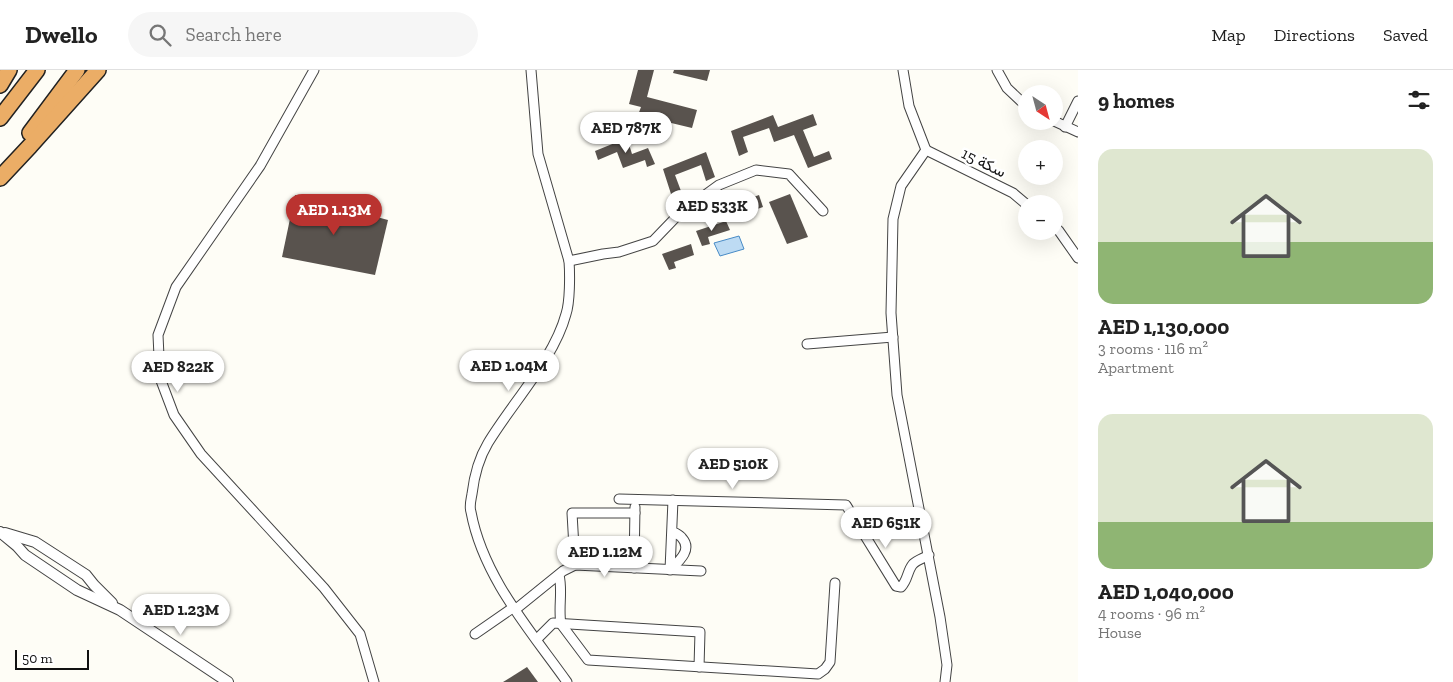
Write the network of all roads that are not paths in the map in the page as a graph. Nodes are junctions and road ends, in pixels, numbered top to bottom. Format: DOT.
graph roads {
  1 [pos="9,70"];
  2 [pos="36,70"];
  3 [pos="77,70"];
  4 [pos="98,70"];
  5 [pos="314,70"];
  6 [pos="531,70"];
  7 [pos="903,70"];
  8 [pos="997,70"];
  9 [pos="0,85"];
  10 [pos="1018,98"];
  11 [pos="1078,101"];
  12 [pos="0,118"];
  13 [pos="1065,127"];
  14 [pos="1078,132"];
  15 [pos="926,150"];
  16 [pos="0,172"];
  17 [pos="0,178"];
  18 [pos="1018,198"];
  19 [pos="823,211"];
  20 [pos="1063,237"];
  21 [pos="1078,258"];
  22 [pos="569,261"];
  23 [pos="893,337"];
  24 [pos="807,344"];
  25 [pos="619,499"];
  26 [pos="635,499"];
  27 [pos="673,500"];
  28 [pos="635,512"];
  29 [pos="672,531"];
  30 [pos="0,532"];
  31 [pos="929,555"];
  32 [pos="575,565"];
  33 [pos="634,568"];
  34 [pos="670,570"];
  35 [pos="701,571"];
  36 [pos="558,575"];
  37 [pos="835,583"];
  38 [pos="515,608"];
  39 [pos="120,610"];
  40 [pos="561,624"];
  41 [pos="476,634"];
  42 [pos="537,639"];
  43 [pos="699,666"];
  44 [pos="228,682"];
  45 [pos="374,682"];
  46 [pos="567,682"];
  47 [pos="945,682"];
  1 -- 9 [label="highway"];
  2 -- 12 [label="highway"];
  3 -- 16 [label="highway"];
  4 -- 17 [label="highway"];
  5 -- 45 [label="street"];
  6 -- 22 [label="street"];
  7 -- 15 [label="street"];
  8 -- 10 [label="street"];
  11 -- 13 [label="street"];
  13 -- 14 [label="street"];
  15 -- 18 [label="street, سكة 15"];
  15 -- 23 [label="street"];
  19 -- 22 [label="street"];
  20 -- 21 [label="street"];
  22 -- 38 [label="street"];
  23 -- 24 [label="street"];
  23 -- 31 [label="street"];
  25 -- 26 [label="street"];
  26 -- 27 [label="street"];
  26 -- 28 [label="street"];
  27 -- 29 [label="street"];
  27 -- 31 [label="street"];
  28 -- 32 [label="street"];
  28 -- 33 [label="street"];
  29 -- 34 [label="street"];
  29 -- 34 [label="street"];
  30 -- 39 [label="street"];
  30 -- 39 [label="street"];
  31 -- 47 [label="street"];
  32 -- 33 [label="street"];
  32 -- 36 [label="street"];
  33 -- 34 [label="street"];
  34 -- 35 [label="street"];
  36 -- 38 [label="street"];
  36 -- 40 [label="street"];
  37 -- 43 [label="street"];
  38 -- 41 [label="street"];
  38 -- 42 [label="street"];
  39 -- 44 [label="street"];
  40 -- 42 [label="street"];
  40 -- 43 [label="street"];
  40 -- 43 [label="street"];
  42 -- 46 [label="street"];
}
